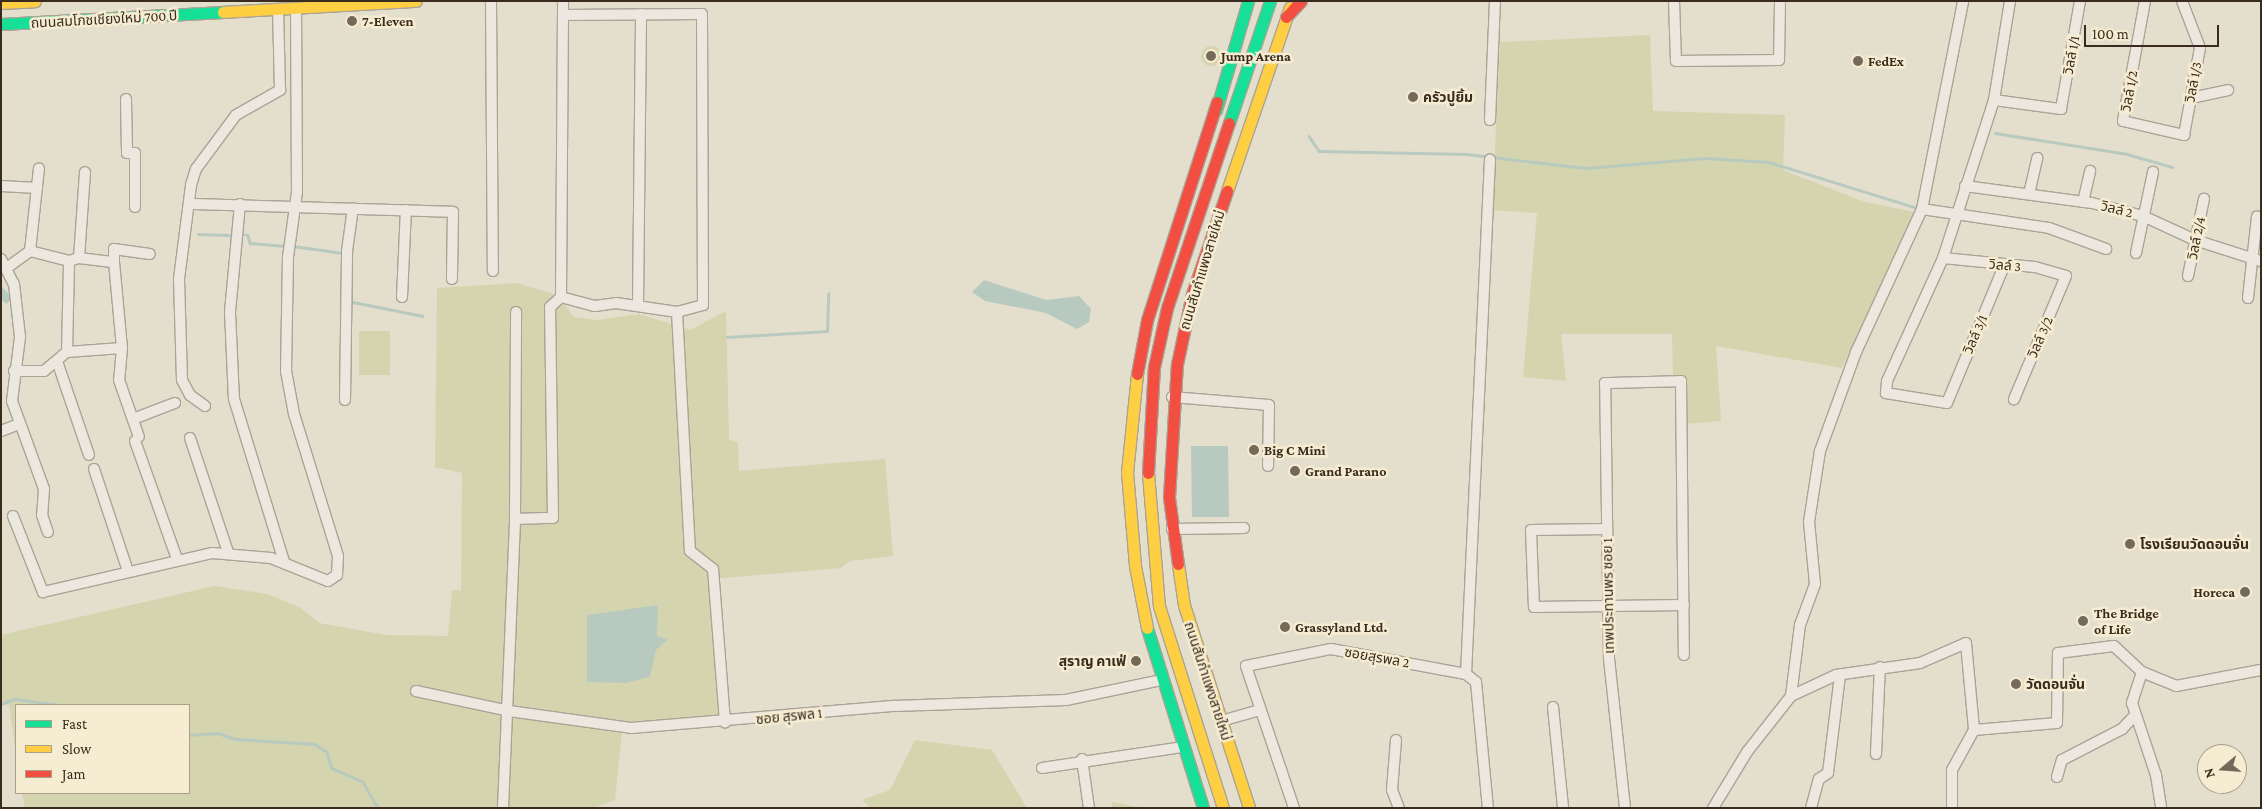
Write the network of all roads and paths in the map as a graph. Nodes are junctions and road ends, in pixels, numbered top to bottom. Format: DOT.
graph roads {
  1 [pos="35,1"];
  2 [pos="416,1"];
  3 [pos="491,1"];
  4 [pos="563,1"];
  5 [pos="1248,1"];
  6 [pos="1270,1"];
  7 [pos="1291,1"];
  8 [pos="1301,1"];
  9 [pos="1494,1"];
  10 [pos="1674,1"];
  11 [pos="1780,1"];
  12 [pos="1963,1"];
  13 [pos="2010,1"];
  14 [pos="2080,1"];
  15 [pos="2145,1"];
  16 [pos="2182,1"];
  17 [pos="14,2"];
  18 [pos="1,3"];
  19 [pos="296,8"];
  20 [pos="278,9"];
  21 [pos="641,14"];
  22 [pos="563,15"];
  23 [pos="1286,17"];
  24 [pos="1,24"];
  25 [pos="2228,90"];
  26 [pos="2190,98"];
  27 [pos="126,99"];
  28 [pos="1994,100"];
  29 [pos="1218,102"];
  30 [pos="1490,120"];
  31 [pos="2184,135"];
  32 [pos="2037,158"];
  33 [pos="1490,160"];
  34 [pos="38,168"];
  35 [pos="2090,170"];
  36 [pos="85,172"];
  37 [pos="2153,172"];
  38 [pos="1,186"];
  39 [pos="1965,186"];
  40 [pos="37,188"];
  41 [pos="1206,188"];
  42 [pos="2029,194"];
  43 [pos="2204,199"];
  44 [pos="2083,202"];
  45 [pos="191,204"];
  46 [pos="240,204"];
  47 [pos="296,206"];
  48 [pos="135,207"];
  49 [pos="353,208"];
  50 [pos="1922,209"];
  51 [pos="406,210"];
  52 [pos="1956,214"];
  53 [pos="2143,216"];
  54 [pos="2257,216"];
  55 [pos="2195,240"];
  56 [pos="2106,249"];
  57 [pos="30,251"];
  58 [pos="2136,253"];
  59 [pos="150,254"];
  60 [pos="79,258"];
  61 [pos="1943,258"];
  62 [pos="2256,259"];
  63 [pos="68,261"];
  64 [pos="114,262"];
  65 [pos="5,263"];
  66 [pos="2004,266"];
  67 [pos="493,271"];
  68 [pos="2066,276"];
  69 [pos="2188,276"];
  70 [pos="452,279"];
  71 [pos="402,297"];
  72 [pos="560,297"];
  73 [pos="2248,298"];
  74 [pos="638,305"];
  75 [pos="1167,308"];
  76 [pos="516,312"];
  77 [pos="677,312"];
  78 [pos="1141,347"];
  79 [pos="122,348"];
  80 [pos="67,352"];
  81 [pos="58,364"];
  82 [pos="14,371"];
  83 [pos="1172,397"];
  84 [pos="2014,398"];
  85 [pos="345,400"];
  86 [pos="175,403"];
  87 [pos="205,406"];
  88 [pos="133,419"];
  89 [pos="19,424"];
  90 [pos="1,431"];
  91 [pos="190,438"];
  92 [pos="89,456"];
  93 [pos="1268,466"];
  94 [pos="94,469"];
  95 [pos="1129,508"];
  96 [pos="13,516"];
  97 [pos="515,519"];
  98 [pos="1244,528"];
  99 [pos="1172,529"];
  100 [pos="1607,529"];
  101 [pos="48,532"];
  102 [pos="228,552"];
  103 [pos="177,559"];
  104 [pos="284,562"];
  105 [pos="1152,562"];
  106 [pos="128,571"];
  107 [pos="1684,605"];
  108 [pos="1607,606"];
  109 [pos="1168,640"];
  110 [pos="1684,655"];
  111 [pos="1880,667"];
  112 [pos="2261,670"];
  113 [pos="2142,672"];
  114 [pos="1466,674"];
  115 [pos="1161,675"];
  116 [pos="1840,675"];
  117 [pos="416,691"];
  118 [pos="1791,696"];
  119 [pos="1554,707"];
  120 [pos="1260,710"];
  121 [pos="510,711"];
  122 [pos="2135,715"];
  123 [pos="1221,721"];
  124 [pos="725,723"];
  125 [pos="1974,730"];
  126 [pos="1396,740"];
  127 [pos="1183,747"];
  128 [pos="1876,754"];
  129 [pos="1082,759"];
  130 [pos="1042,768"];
  131 [pos="2057,777"];
  132 [pos="502,808"];
  133 [pos="1089,808"];
  134 [pos="1203,808"];
  135 [pos="1221,808"];
  136 [pos="1249,808"];
  137 [pos="1294,808"];
  138 [pos="1399,808"];
  139 [pos="1488,808"];
  140 [pos="1563,808"];
  141 [pos="1625,808"];
  142 [pos="1713,808"];
  143 [pos="1811,808"];
  144 [pos="1952,808"];
  145 [pos="2161,808"];
  1 -- 17 [label="main road, ถนนสมโภชเชียงใหม่ 700 ปี"];
  2 -- 19 [label="main road, ถนนสมโภชเชียงใหม่ 700 ปี"];
  3 -- 67 [label="street"];
  4 -- 22 [label="street"];
  5 -- 29 [label="main road"];
  6 -- 41 [label="main road, ถนนสันกำแพงสายใหม่"];
  7 -- 23 [label="main road, ถนนสันกำแพงสายใหม่"];
  8 -- 23 [label="main road"];
  9 -- 30 [label="street"];
  10 -- 11 [label="street"];
  12 -- 50 [label="street"];
  13 -- 28 [label="street"];
  14 -- 28 [label="street, วิลล์ 1/1"];
  15 -- 31 [label="street, วิลล์ 1/2"];
  16 -- 26 [label="street, วิลล์ 1/3"];
  17 -- 18 [label="main road, ถนนสมโภชเชียงใหม่ 700 ปี"];
  19 -- 20 [label="main road, ถนนสมโภชเชียงใหม่ 700 ปี"];
  19 -- 47 [label="street"];
  20 -- 24 [label="main road, ถนนสมโภชเชียงใหม่ 700 ปี"];
  20 -- 45 [label="street"];
  21 -- 22 [label="street"];
  21 -- 74 [label="street"];
  21 -- 77 [label="street"];
  22 -- 72 [label="street"];
  23 -- 83 [label="main road, ถนนสันกำแพงสายใหม่"];
  25 -- 26 [label="street"];
  26 -- 31 [label="street, วิลล์ 1/3"];
  27 -- 48 [label="street"];
  28 -- 39 [label="street"];
  29 -- 41 [label="main road"];
  29 -- 78 [label="main road"];
  32 -- 42 [label="street"];
  33 -- 114 [label="street"];
  34 -- 40 [label="street"];
  35 -- 44 [label="street"];
  36 -- 60 [label="street"];
  37 -- 53 [label="street"];
  38 -- 40 [label="street"];
  39 -- 42 [label="street, วิลล์ 2"];
  39 -- 52 [label="street"];
  40 -- 57 [label="street"];
  41 -- 75 [label="main road, ถนนสันกำแพงสายใหม่"];
  42 -- 44 [label="street, วิลล์ 2"];
  43 -- 55 [label="street, วิลล์ 2/4"];
  44 -- 53 [label="street, วิลล์ 2"];
  45 -- 46 [label="street"];
  45 -- 87 [label="street"];
  46 -- 47 [label="street"];
  46 -- 104 [label="street"];
  47 -- 49 [label="street"];
  47 -- 104 [label="street"];
  49 -- 51 [label="street"];
  49 -- 85 [label="street"];
  50 -- 52 [label="street"];
  50 -- 118 [label="street"];
  51 -- 70 [label="street"];
  51 -- 71 [label="street"];
  52 -- 56 [label="street"];
  52 -- 61 [label="street"];
  53 -- 55 [label="street, วิลล์ 2"];
  53 -- 58 [label="street"];
  54 -- 62 [label="street"];
  55 -- 62 [label="street, วิลล์ 2"];
  55 -- 69 [label="street, วิลล์ 2/4"];
  57 -- 63 [label="street"];
  57 -- 65 [label="street"];
  59 -- 64 [label="street"];
  60 -- 63 [label="street"];
  60 -- 64 [label="street"];
  61 -- 66 [label="street, วิลล์ 3"];
  61 -- 66 [label="street, วิลล์ 3/1"];
  62 -- 73 [label="street"];
  63 -- 80 [label="street"];
  64 -- 79 [label="street"];
  65 -- 82 [label="street"];
  66 -- 68 [label="street, วิลล์ 3"];
  68 -- 84 [label="street, วิลล์ 3/2"];
  72 -- 74 [label="street"];
  72 -- 97 [label="street"];
  74 -- 77 [label="street"];
  75 -- 78 [label="main road"];
  75 -- 105 [label="main road, ถนนสันกำแพงสายใหม่"];
  76 -- 97 [label="street"];
  77 -- 124 [label="street"];
  78 -- 95 [label="main road"];
  79 -- 80 [label="street"];
  79 -- 88 [label="street"];
  80 -- 81 [label="street"];
  81 -- 82 [label="street"];
  81 -- 92 [label="street"];
  82 -- 89 [label="street"];
  83 -- 93 [label="street"];
  83 -- 99 [label="main road, ถนนสันกำแพงสายใหม่"];
  86 -- 88 [label="street"];
  88 -- 103 [label="street"];
  89 -- 90 [label="street"];
  89 -- 101 [label="street"];
  91 -- 102 [label="street"];
  94 -- 106 [label="street"];
  95 -- 105 [label="main road"];
  95 -- 115 [label="main road"];
  96 -- 106 [label="street"];
  97 -- 121 [label="street"];
  98 -- 99 [label="street"];
  99 -- 123 [label="main road, ถนนสันกำแพงสายใหม่"];
  100 -- 107 [label="street, เทพประทานพร ซอย 1"];
  100 -- 108 [label="street, เทพประทานพร ซอย 1"];
  100 -- 108 [label="street"];
  102 -- 103 [label="street"];
  102 -- 104 [label="street"];
  103 -- 106 [label="street"];
  105 -- 109 [label="main road, ถนนสันกำแพงสายใหม่"];
  107 -- 108 [label="street"];
  107 -- 110 [label="street"];
  108 -- 141 [label="street, เทพประทานพร ซอย 1"];
  109 -- 115 [label="main road"];
  109 -- 135 [label="main road, ถนนสันกำแพงสายใหม่"];
  111 -- 116 [label="street"];
  111 -- 125 [label="street"];
  111 -- 128 [label="street"];
  112 -- 113 [label="street"];
  113 -- 122 [label="street"];
  113 -- 125 [label="street"];
  114 -- 120 [label="street, ซอยสุรพล 2"];
  114 -- 139 [label="street, ซอยสุรพล 2"];
  115 -- 124 [label="street, ซอย สุรพล 1"];
  115 -- 127 [label="main road"];
  116 -- 118 [label="street"];
  116 -- 143 [label="street"];
  117 -- 121 [label="street, ซอย สุรพล 1"];
  118 -- 142 [label="street"];
  119 -- 140 [label="street"];
  120 -- 123 [label="street"];
  120 -- 137 [label="street"];
  121 -- 124 [label="street, ซอย สุรพล 1"];
  121 -- 132 [label="street"];
  122 -- 131 [label="street"];
  122 -- 145 [label="street"];
  123 -- 136 [label="main road, ถนนสันกำแพงสายใหม่"];
  125 -- 144 [label="street"];
  126 -- 138 [label="street"];
  127 -- 129 [label="street"];
  127 -- 134 [label="main road"];
  129 -- 130 [label="street"];
  129 -- 133 [label="street"];
}
